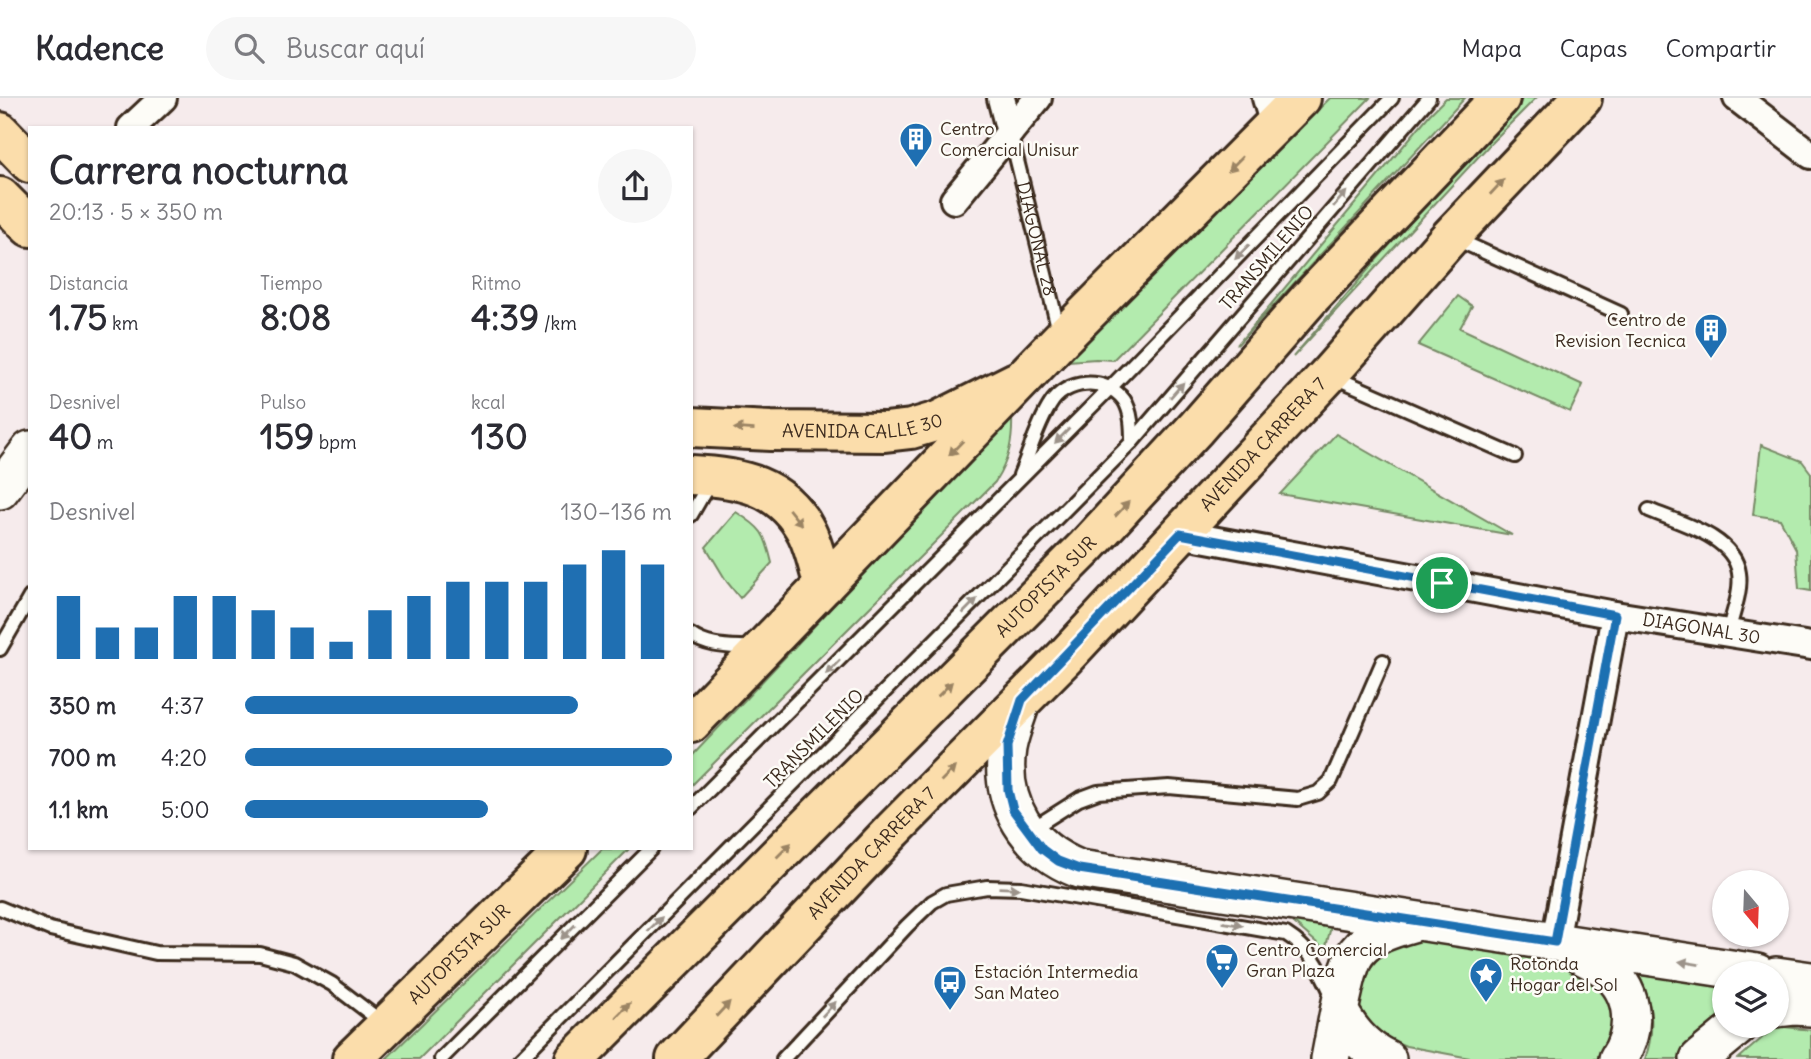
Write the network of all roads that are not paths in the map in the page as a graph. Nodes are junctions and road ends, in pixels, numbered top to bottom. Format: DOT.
graph roads {
  1 [pos="163,98"];
  2 [pos="1002,98"];
  3 [pos="1038,98"];
  4 [pos="1301,98"];
  5 [pos="1392,98"];
  6 [pos="1429,98"];
  7 [pos="1500,98"];
  8 [pos="1582,98"];
  9 [pos="1737,98"];
  10 [pos="1270,111"];
  11 [pos="133,126"];
  12 [pos="0,132"];
  13 [pos="1010,132"];
  14 [pos="1811,155"];
  15 [pos="28,161"];
  16 [pos="0,197"];
  17 [pos="954,200"];
  18 [pos="28,224"];
  19 [pos="1450,237"];
  20 [pos="1621,314"];
  21 [pos="1061,339"];
  22 [pos="1328,375"];
  23 [pos="1021,380"];
  24 [pos="1110,388"];
  25 [pos="693,428"];
  26 [pos="1132,442"];
  27 [pos="28,453"];
  28 [pos="1515,456"];
  29 [pos="702,475"];
  30 [pos="1017,482"];
  31 [pos="0,490"];
  32 [pos="693,508"];
  33 [pos="1649,510"];
  34 [pos="1180,534"];
  35 [pos="824,585"];
  36 [pos="28,600"];
  37 [pos="1615,615"];
  38 [pos="1728,633"];
  39 [pos="693,636"];
  40 [pos="1811,646"];
  41 [pos="763,648"];
  42 [pos="0,649"];
  43 [pos="1382,661"];
  44 [pos="1022,700"];
  45 [pos="693,721"];
  46 [pos="693,806"];
  47 [pos="1027,831"];
  48 [pos="566,850"];
  49 [pos="650,850"];
  50 [pos="0,908"];
  51 [pos="1419,921"];
  52 [pos="1555,942"];
  53 [pos="1712,966"];
  54 [pos="1789,988"];
  55 [pos="1804,1001"];
  56 [pos="1340,1012"];
  57 [pos="386,1026"];
  58 [pos="1724,1038"];
  59 [pos="352,1059"];
  60 [pos="441,1059"];
  61 [pos="520,1059"];
  62 [pos="575,1059"];
  63 [pos="676,1059"];
  64 [pos="783,1059"];
  65 [pos="1330,1059"];
  66 [pos="1387,1059"];
  67 [pos="1618,1059"];
  68 [pos="1699,1059"];
  1 -- 11 [label="street"];
  2 -- 13 [label="street, DIAGONAL 28"];
  3 -- 13 [label="street"];
  4 -- 10 [label="main road"];
  5 -- 24 [label="lane, TRANSMILENIO, one-way"];
  26 -- 6 [label="lane, TRANSMILENIO, one-way"];
  62 -- 7 [label="main road, AUTOPISTA SUR, one-way"];
  19 -- 8 [label="main road, AVENIDA CARRERA 7, one-way"];
  9 -- 14 [label="street"];
  10 -- 21 [label="main road, one-way"];
  12 -- 15 [label="main road"];
  13 -- 17 [label="street"];
  13 -- 21 [label="lane, DIAGONAL 28"];
  16 -- 18 [label="main road"];
  19 -- 20 [label="lane"];
  19 -- 22 [label="main road, AVENIDA CARRERA 7"];
  21 -- 23 [label="main road"];
  22 -- 28 [label="lane"];
  22 -- 34 [label="main road, AVENIDA CARRERA 7"];
  23 -- 25 [label="main road, AVENIDA CALLE 30, one-way"];
  23 -- 35 [label="main road, one-way"];
  24 -- 26 [label="lane"];
  24 -- 30 [label="lane, TRANSMILENIO, one-way"];
  24 -- 30 [label="lane, TRANSMILENIO"];
  61 -- 26 [label="lane, TRANSMILENIO, one-way"];
  27 -- 31 [label="main road"];
  29 -- 32 [label="lane"];
  29 -- 35 [label="main road, one-way"];
  30 -- 46 [label="lane, TRANSMILENIO, one-way"];
  33 -- 38 [label="lane"];
  34 -- 37 [label="street, DIAGONAL 30"];
  34 -- 44 [label="main road, AVENIDA CARRERA 7"];
  35 -- 41 [label="main road"];
  36 -- 42 [label="lane"];
  37 -- 38 [label="street, DIAGONAL 30"];
  37 -- 52 [label="street"];
  38 -- 40 [label="street, DIAGONAL 30"];
  39 -- 41 [label="lane"];
  41 -- 45 [label="main road"];
  43 -- 47 [label="lane"];
  44 -- 47 [label="main road"];
  63 -- 44 [label="main road, AVENIDA CARRERA 7, one-way"];
  47 -- 51 [label="main road"];
  48 -- 57 [label="main road, AUTOPISTA SUR"];
  49 -- 60 [label="lane, one-way"];
  50 -- 57 [label="lane"];
  51 -- 52 [label="main road"];
  51 -- 56 [label="main road"];
  53 -- 52 [label="main road, one-way"];
  52 -- 67 [label="main road"];
  54 -- 55 [label="main road"];
  64 -- 56 [label="lane, one-way"];
  56 -- 65 [label="main road"];
  56 -- 66 [label="main road"];
  57 -- 59 [label="main road, AUTOPISTA SUR"];
  58 -- 68 [label="main road"];
}
